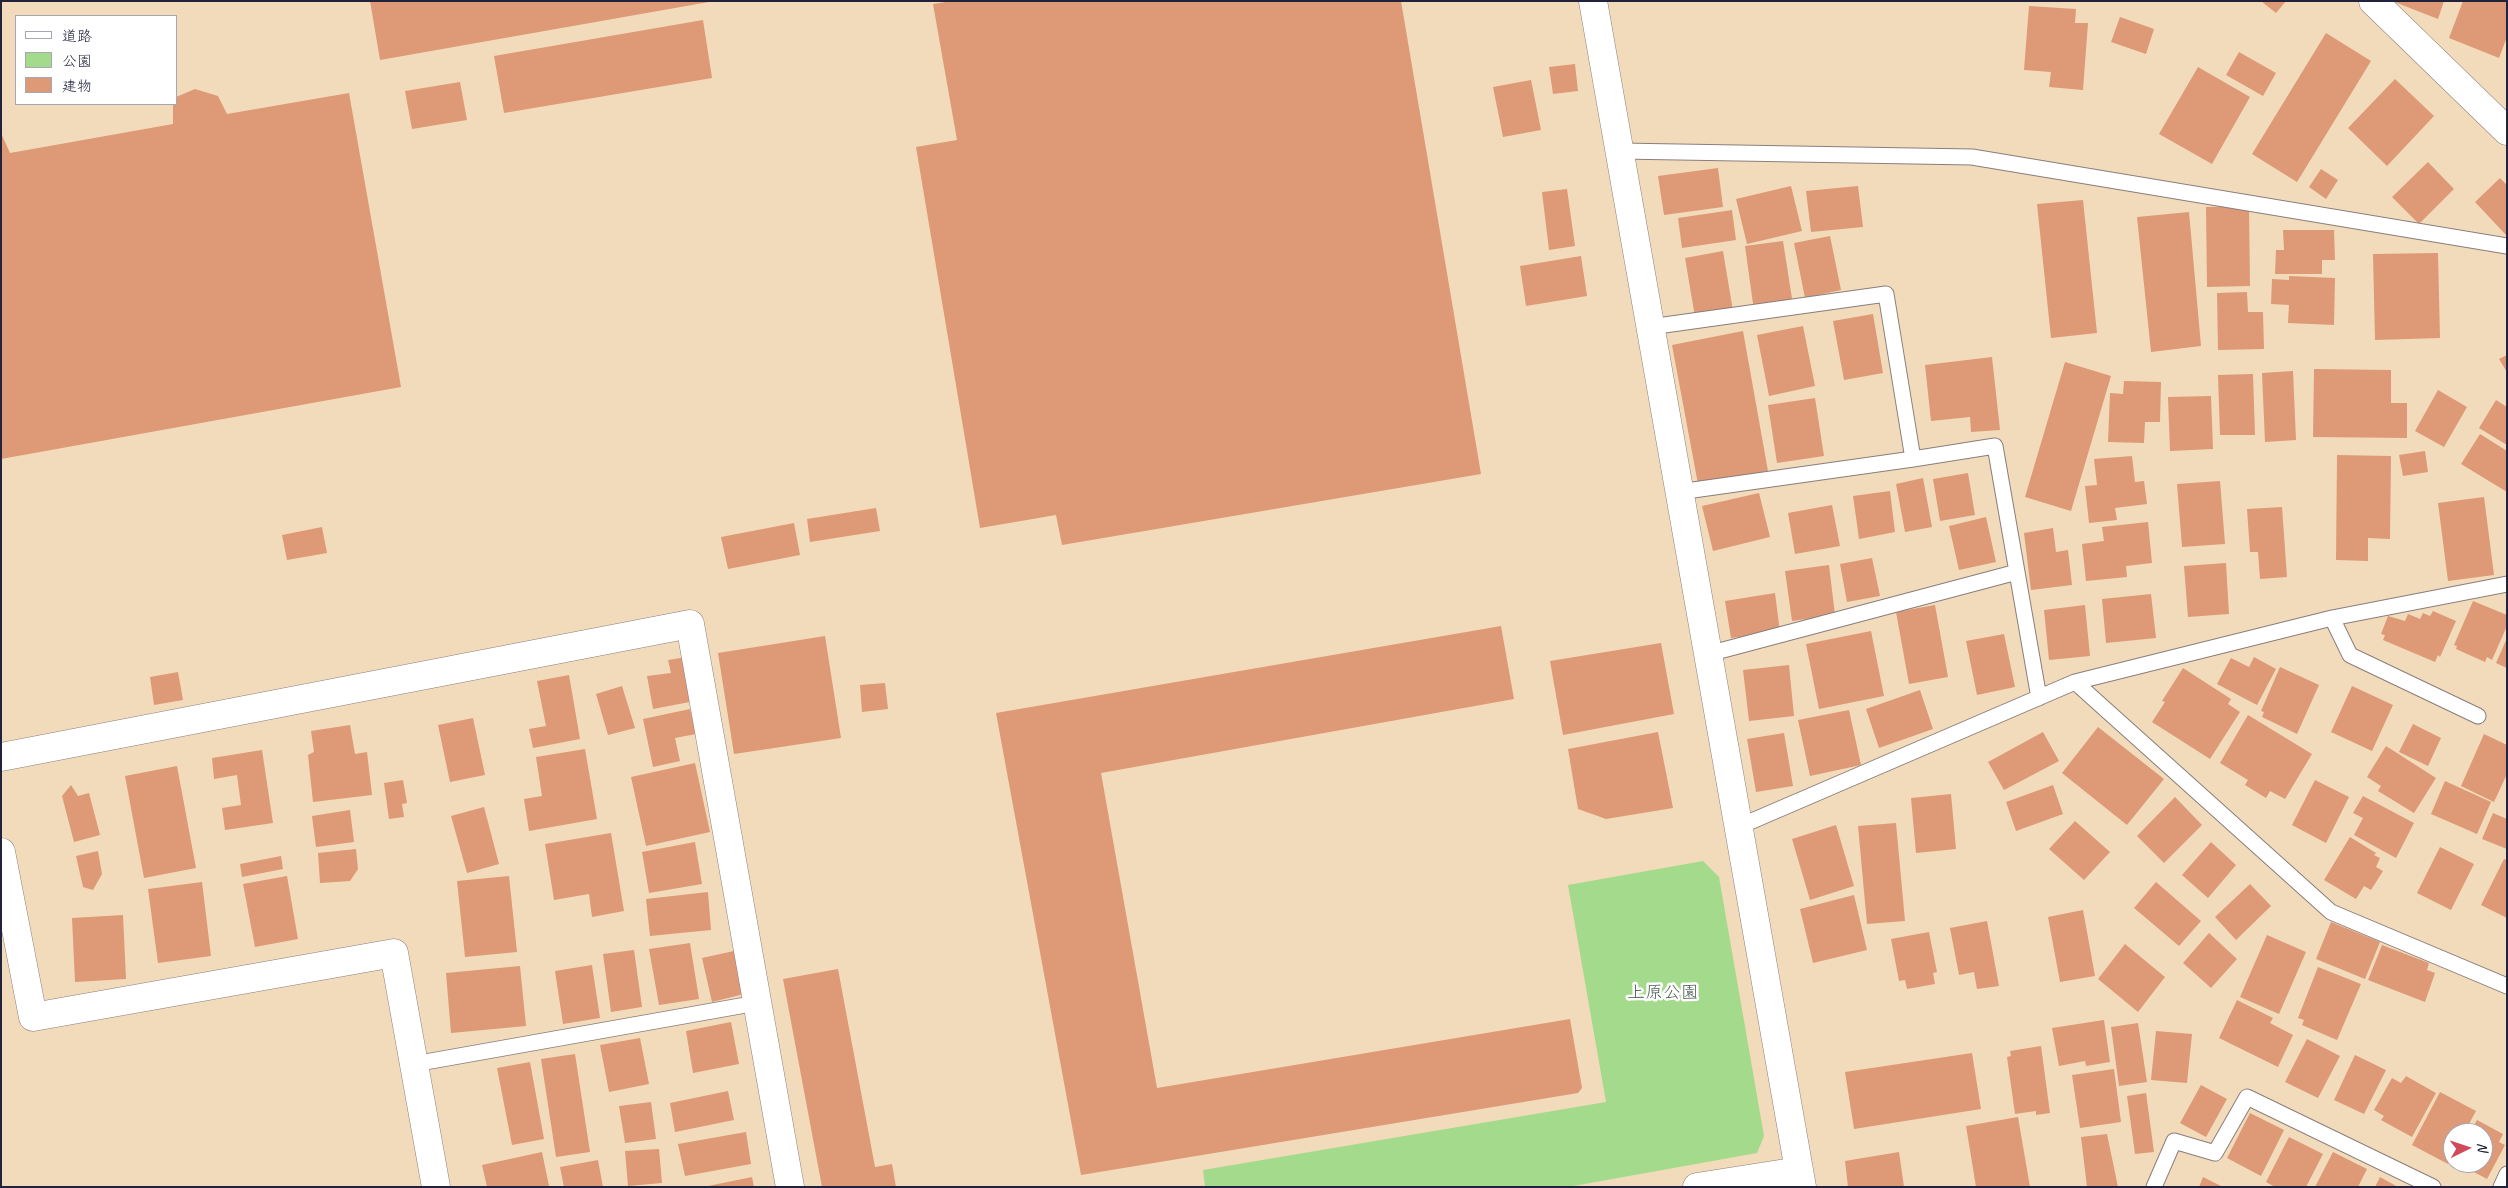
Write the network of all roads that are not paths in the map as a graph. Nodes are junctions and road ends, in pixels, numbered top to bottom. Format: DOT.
graph roads {
  1 [pos="1593,1"];
  2 [pos="2373,1"];
  3 [pos="2507,131"];
  4 [pos="1620,151"];
  5 [pos="2507,246"];
  6 [pos="1650,327"];
  7 [pos="1913,459"];
  8 [pos="1679,492"];
  9 [pos="2017,572"];
  10 [pos="2507,584"];
  11 [pos="2332,618"];
  12 [pos="1708,654"];
  13 [pos="2075,682"];
  14 [pos="2039,698"];
  15 [pos="2478,716"];
  16 [pos="1,757"];
  17 [pos="1738,827"];
  18 [pos="1,852"];
  19 [pos="2507,986"];
  20 [pos="756,1003"];
  21 [pos="414,1064"];
  22 [pos="2507,1174"];
  23 [pos="1800,1179"];
  24 [pos="436,1187"];
  25 [pos="790,1187"];
  26 [pos="1697,1187"];
  27 [pos="2154,1187"];
  28 [pos="2433,1187"];
  29 [pos="2501,1187"];
  1 -- 4 [label="street"];
  2 -- 3 [label="street"];
  4 -- 5 [label="lane"];
  4 -- 6 [label="street"];
  6 -- 7 [label="lane"];
  6 -- 8 [label="street"];
  7 -- 8 [label="lane"];
  7 -- 9 [label="lane"];
  8 -- 12 [label="street"];
  9 -- 12 [label="lane"];
  9 -- 14 [label="lane"];
  10 -- 11 [label="lane"];
  11 -- 13 [label="lane"];
  11 -- 15 [label="lane"];
  12 -- 17 [label="street"];
  13 -- 14 [label="lane"];
  13 -- 19 [label="lane"];
  14 -- 17 [label="lane"];
  16 -- 20 [label="street"];
  17 -- 23 [label="street"];
  18 -- 21 [label="street"];
  20 -- 21 [label="lane"];
  20 -- 25 [label="street"];
  21 -- 24 [label="street"];
  22 -- 29 [label="lane"];
  23 -- 26 [label="street"];
  27 -- 28 [label="lane"];
}
